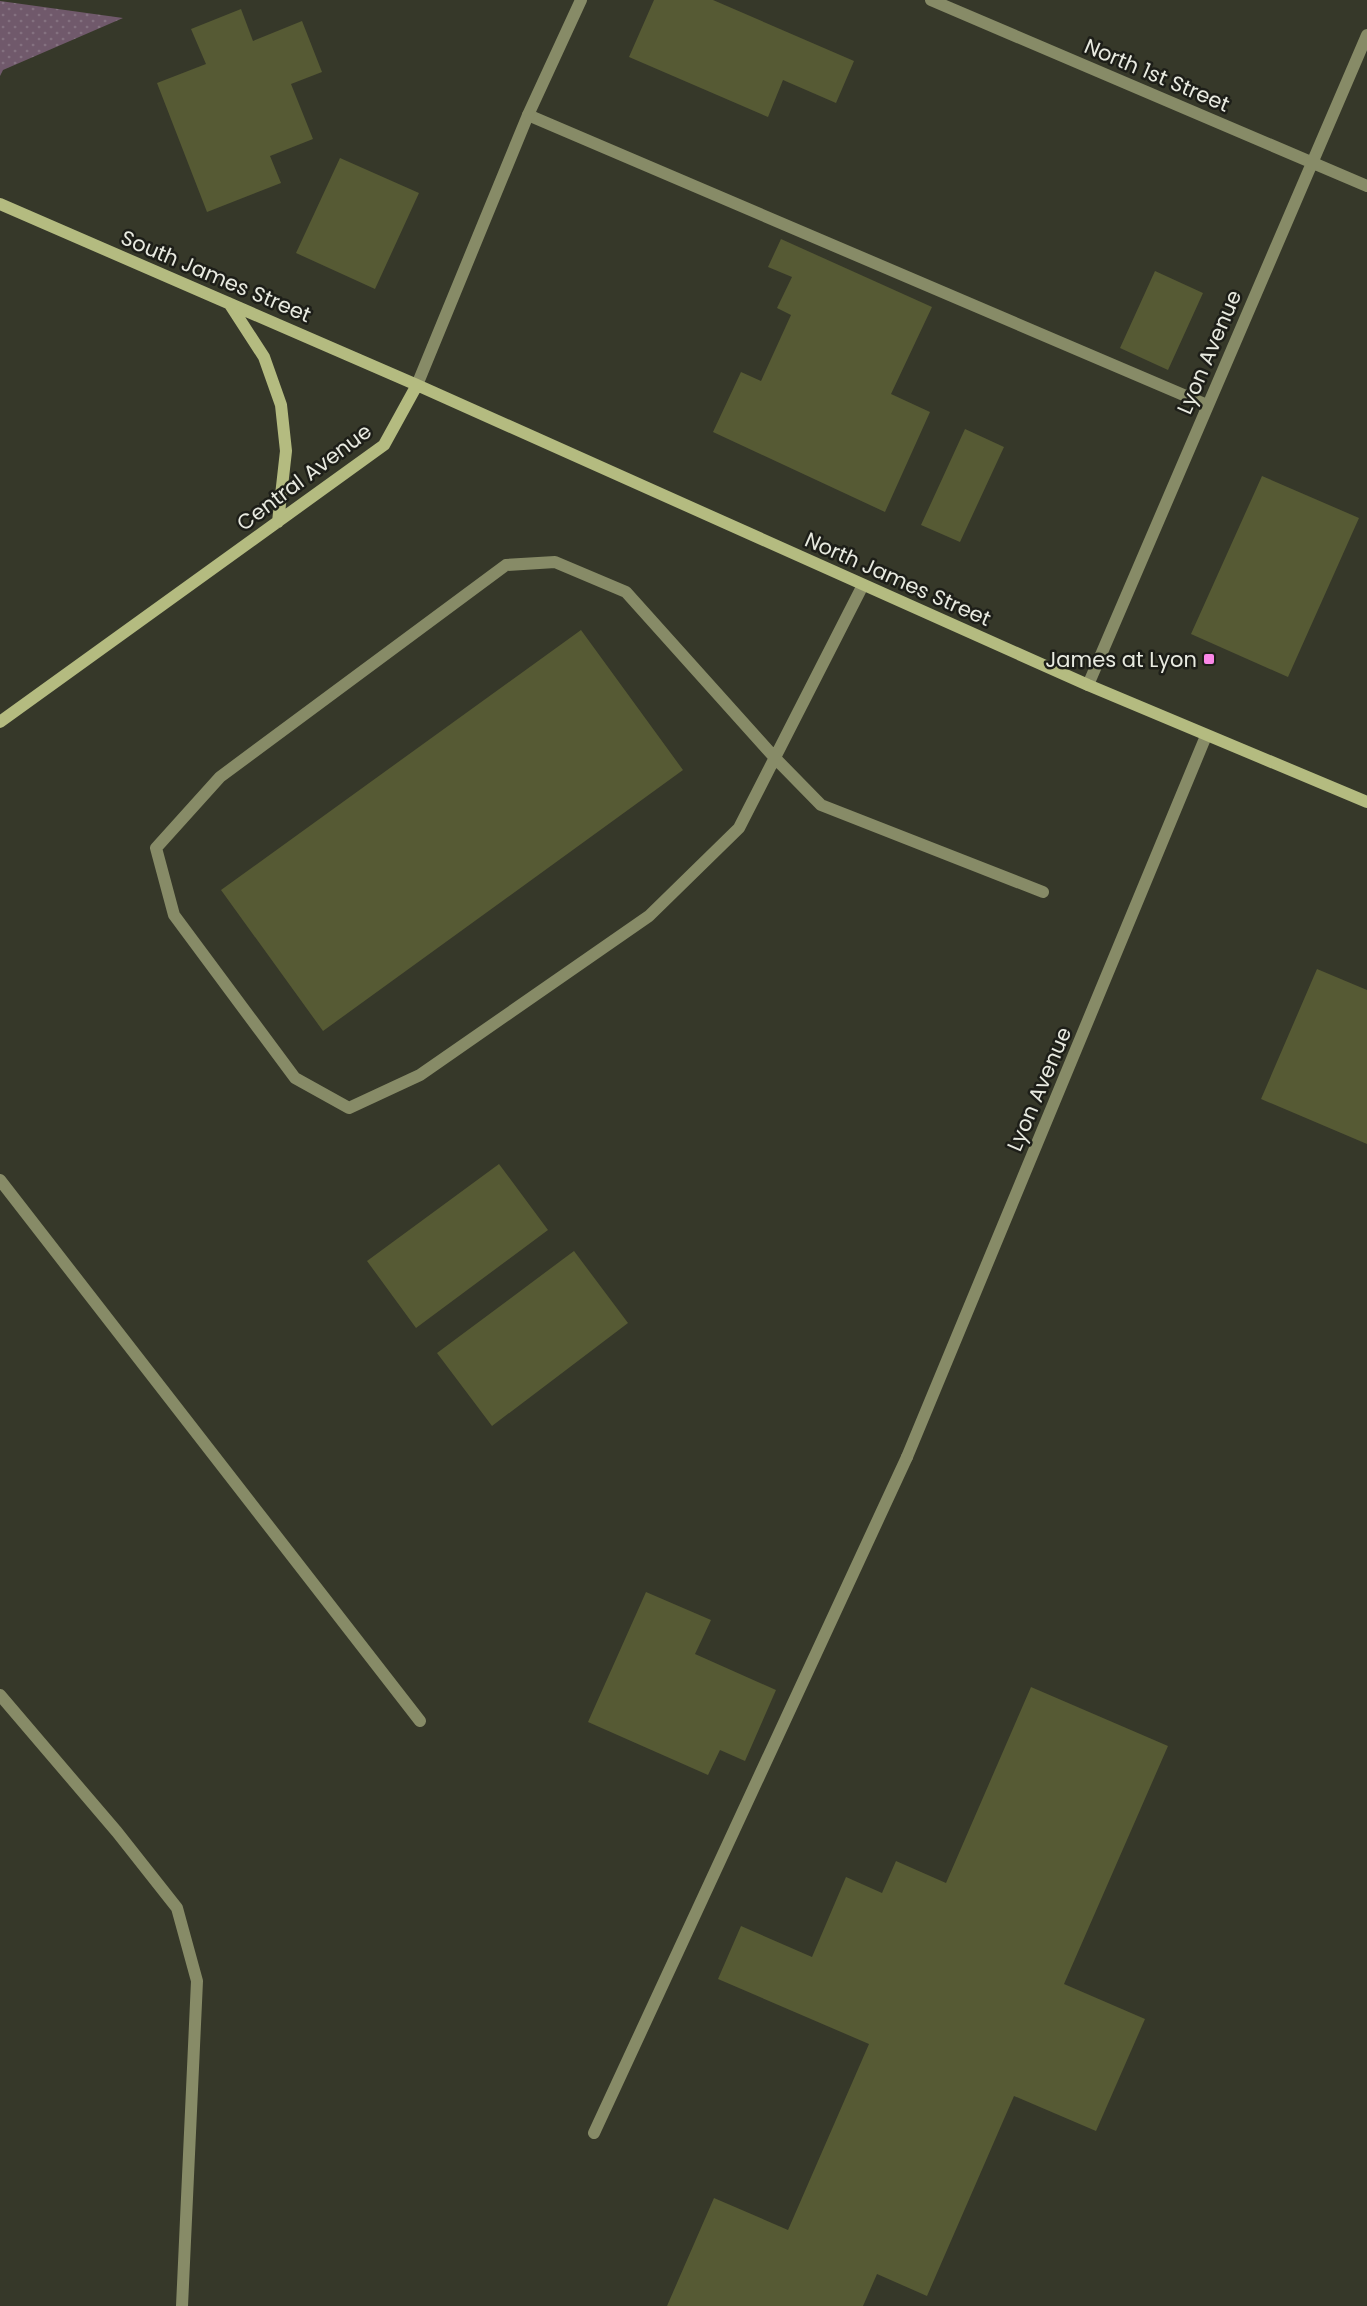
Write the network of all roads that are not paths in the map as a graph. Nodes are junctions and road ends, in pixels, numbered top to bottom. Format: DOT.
graph roads {
  1 [pos="581,0"];
  2 [pos="931,0"];
  3 [pos="1367,35"];
  4 [pos="528,115"];
  5 [pos="1312,162"];
  6 [pos="1367,186"];
  7 [pos="0,204"];
  8 [pos="229,303"];
  9 [pos="417,385"];
  10 [pos="1208,405"];
  11 [pos="278,522"];
  12 [pos="863,585"];
  13 [pos="1088,685"];
  14 [pos="0,722"];
  15 [pos="1206,736"];
  16 [pos="775,758"];
  17 [pos="1367,802"];
  18 [pos="1043,892"];
  19 [pos="0,1180"];
  20 [pos="0,1695"];
  21 [pos="420,1721"];
  22 [pos="594,2133"];
  23 [pos="182,2306"];
  1 -- 4 [label="street, Central Avenue"];
  2 -- 5 [label="street, North 1st Street"];
  3 -- 5 [label="street, Lyon Avenue"];
  4 -- 9 [label="street, Central Avenue"];
  4 -- 10 [label="street"];
  5 -- 6 [label="street, North 1st Street"];
  5 -- 10 [label="street, Lyon Avenue"];
  7 -- 8 [label="main road, South James Street"];
  8 -- 9 [label="main road, South James Street"];
  8 -- 11 [label="main road"];
  9 -- 11 [label="main road, Central Avenue"];
  9 -- 12 [label="main road, North James Street"];
  10 -- 13 [label="street, Lyon Avenue"];
  11 -- 14 [label="main road, Central Avenue"];
  12 -- 13 [label="main road, North James Street"];
  12 -- 16 [label="street"];
  13 -- 15 [label="main road, North James Street"];
  15 -- 17 [label="main road, North James Street"];
  15 -- 22 [label="street, Lyon Avenue"];
  16 -- 16 [label="street"];
  16 -- 18 [label="street"];
  19 -- 21 [label="street"];
  20 -- 23 [label="street"];
}
